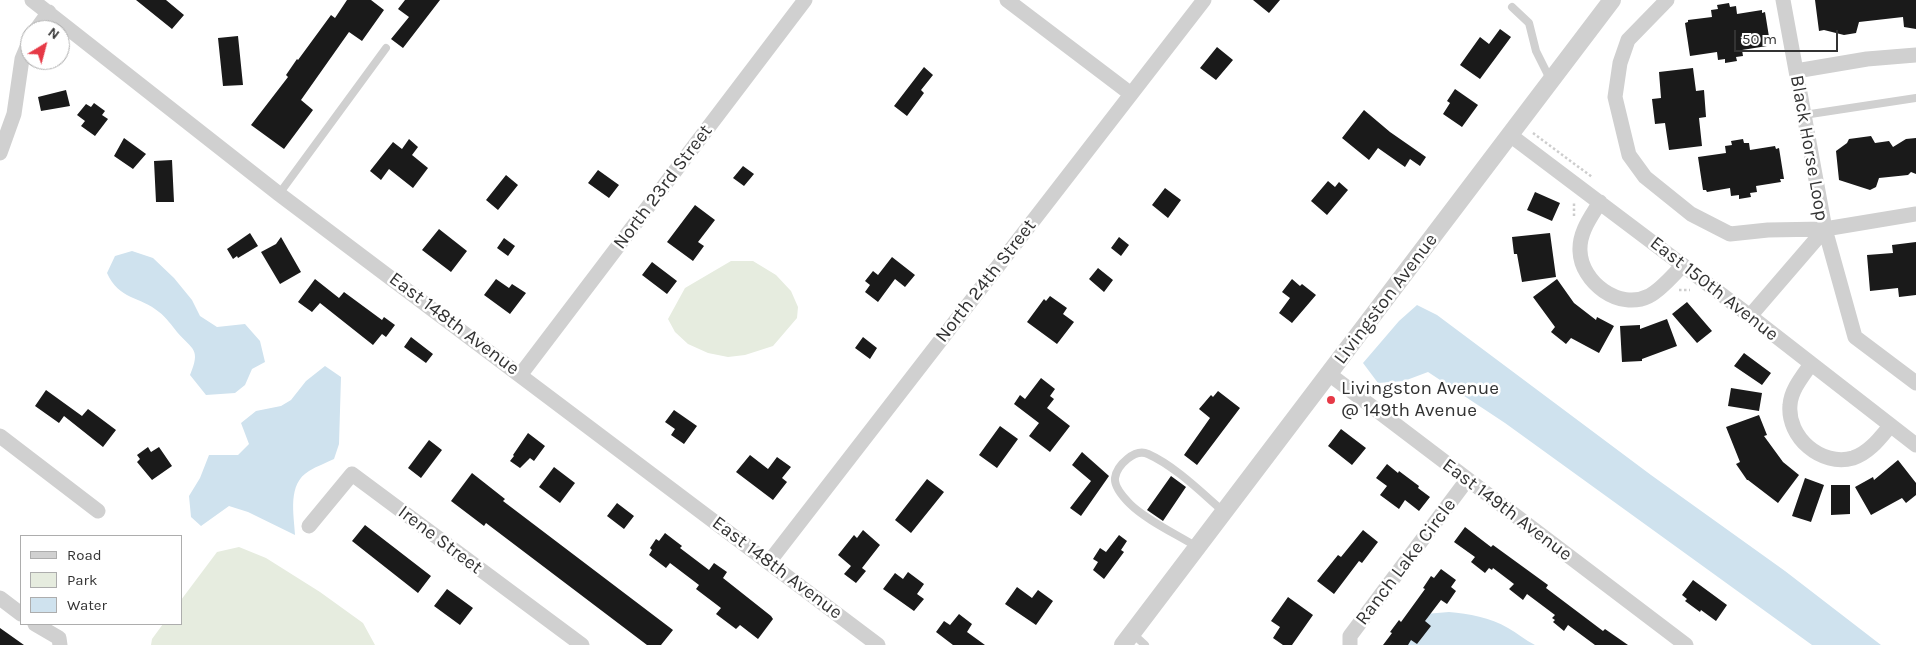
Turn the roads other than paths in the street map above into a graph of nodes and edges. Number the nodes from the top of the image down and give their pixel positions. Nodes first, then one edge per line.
1 (32, 0) edge
2 (805, 0) edge
3 (1007, 0) edge
4 (1204, 0) edge
5 (1612, 0) edge
6 (1667, 0) edge
7 (1783, 0) edge
8 (1512, 7) dead end
9 (49, 12) junction
10 (43, 20) edge
11 (386, 48) dead end
12 (1916, 54) edge
13 (20, 70) edge
14 (1796, 71) junction
15 (1550, 81) junction
16 (1131, 94) junction
17 (1916, 98) edge
18 (1804, 115) junction
19 (1510, 135) junction
20 (0, 153) edge
21 (279, 194) junction
22 (1600, 202) junction
23 (1916, 214) edge
24 (1825, 229) junction
25 (1683, 265) junction
26 (1750, 316) junction
27 (1811, 364) junction
28 (521, 374) junction
29 (1329, 374) junction
30 (1916, 383) edge
31 (1890, 426) junction
32 (0, 436) edge
33 (1916, 445) edge
34 (1467, 480) junction
35 (98, 511) dead end
36 (1224, 512) junction
37 (309, 526) dead end
38 (1197, 547) junction
39 (769, 562) junction
40 (0, 598) edge
41 (20, 613) edge
42 (37, 625) edge
43 (1127, 639) edge
44 (60, 645) edge
45 (582, 645) edge
46 (878, 645) edge
47 (1145, 645) edge
48 (1350, 645) edge
49 (1686, 645) edge

1 - 9 street, East 148th Avenue
2 - 28 street, North 23rd Street
3 - 16 street
4 - 16 street, North 24th Street
5 - 15 street, Livingston Avenue
6 - 24 street, Black Horse Loop
7 - 14 street, Black Horse Loop
8 - 15 lane
9 - 10 street
9 - 21 street, East 148th Avenue
11 - 21 lane
12 - 14 street
13 - 20 street
14 - 18 street, Black Horse Loop
15 - 19 street, Livingston Avenue
16 - 39 street, North 24th Street
17 - 18 lane
18 - 24 street, Black Horse Loop
19 - 22 street, East 150th Avenue
19 - 29 street, Livingston Avenue
21 - 28 street, East 148th Avenue
22 - 25 street, East 150th Avenue
22 - 25 street
23 - 24 street
24 - 26 street
24 - 30 street
25 - 26 street, East 150th Avenue
26 - 27 street, East 150th Avenue
27 - 31 street, East 150th Avenue
27 - 31 street
28 - 39 street, East 148th Avenue
29 - 34 street, East 149th Avenue
29 - 36 street, Livingston Avenue
31 - 33 street, East 150th Avenue
32 - 35 street
34 - 48 street, Ranch Lake Circle
34 - 49 street, East 149th Avenue
36 - 38 street, Livingston Avenue
36 - 38 lane
37 - 45 street, Irene Street
38 - 43 street, Livingston Avenue
39 - 46 street, East 148th Avenue
40 - 41 street
42 - 44 street
43 - 47 lane

